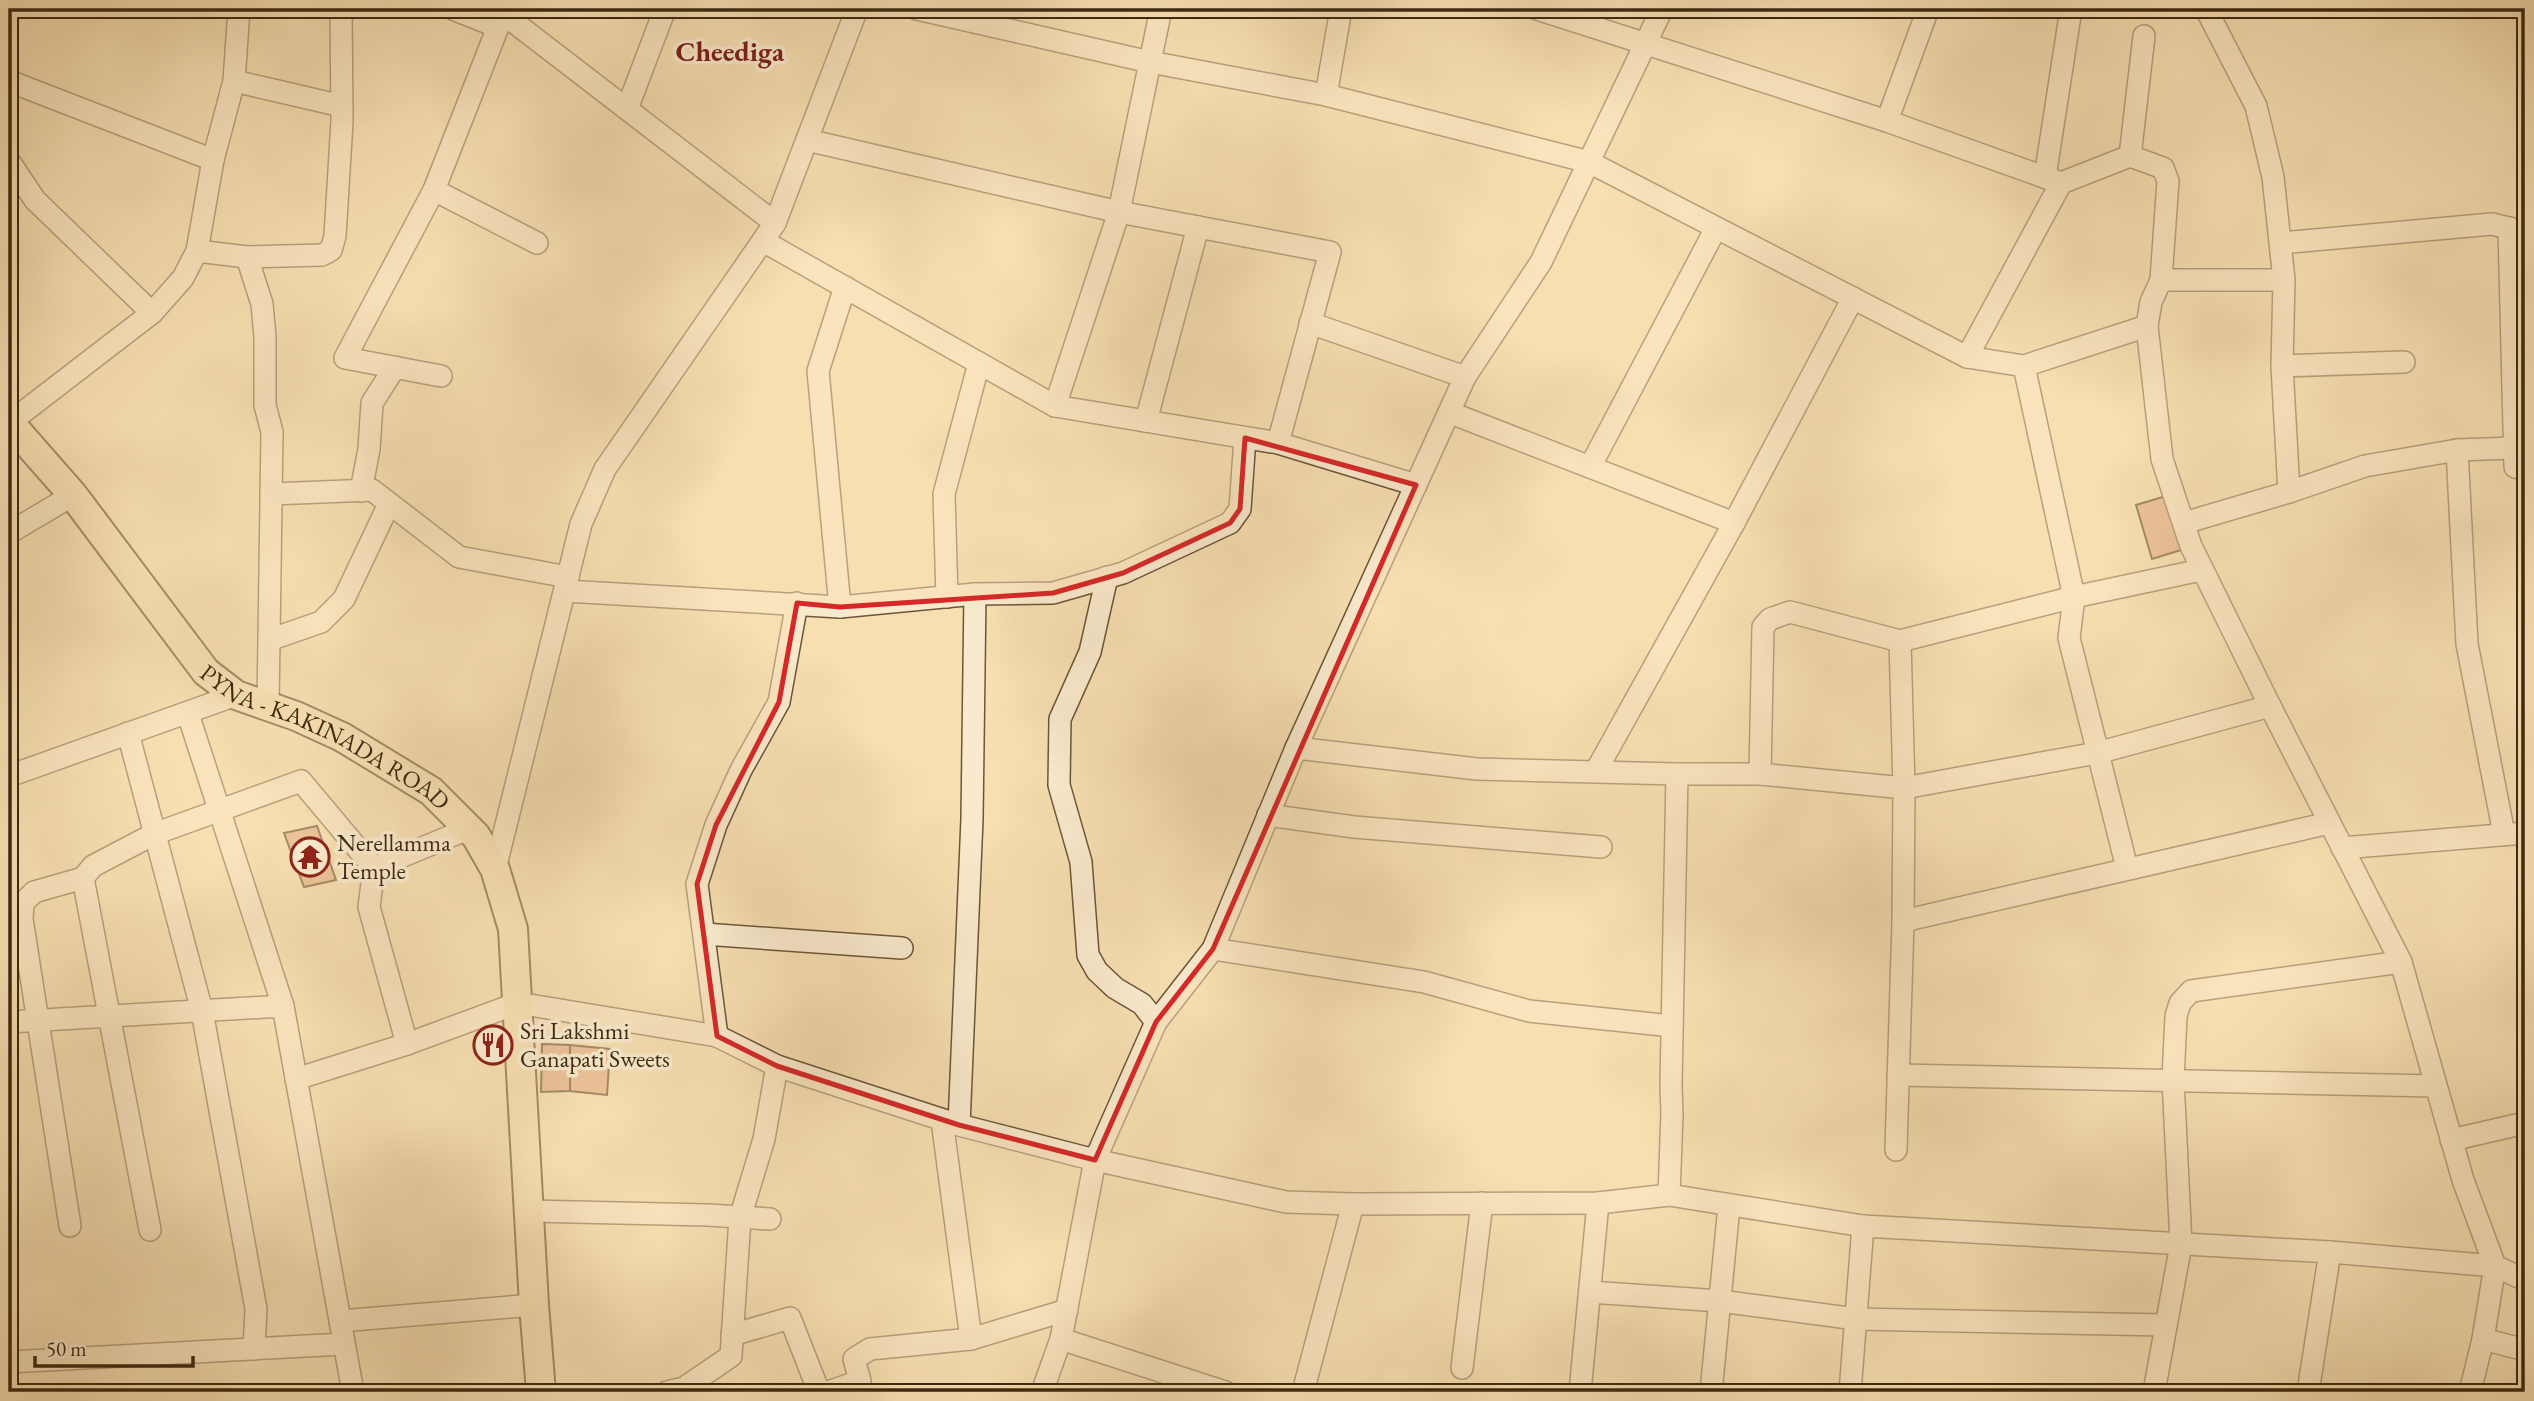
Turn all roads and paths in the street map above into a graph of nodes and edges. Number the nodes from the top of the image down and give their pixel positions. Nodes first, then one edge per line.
1 (239, 9) edge
2 (341, 9) edge
3 (453, 9) edge
4 (665, 9) edge
5 (857, 9) edge
6 (917, 9) edge
7 (1161, 9) edge
8 (1341, 9) edge
9 (1537, 9) edge
10 (1662, 9) edge
11 (1928, 9) edge
12 (2071, 9) edge
13 (2206, 9) edge
14 (501, 16) edge
15 (2144, 36) dead end
16 (1646, 42) junction
17 (1150, 62) junction
18 (9, 81) edge
19 (234, 81) junction
20 (1326, 95) junction
21 (342, 106) junction
22 (627, 109) junction
23 (1887, 121) junction
24 (807, 140) junction
25 (2130, 156) junction
26 (213, 160) junction
27 (9, 162) edge
28 (1589, 162) junction
29 (2053, 180) junction
30 (434, 190) junction
31 (1119, 212) junction
32 (1198, 227) junction
33 (1716, 228) junction
34 (2517, 230) edge
35 (769, 232) junction
36 (537, 243) dead end
37 (2281, 243) junction
38 (197, 251) junction
39 (247, 257) junction
40 (2161, 280) junction
41 (2284, 280) junction
42 (845, 287) junction
43 (1853, 298) junction
44 (152, 313) junction
45 (1311, 323) junction
46 (2147, 326) junction
47 (1967, 357) junction
48 (2404, 362) dead end
49 (979, 363) junction
50 (2024, 366) junction
51 (2282, 366) junction
52 (395, 367) junction
53 (441, 376) dead end
54 (1465, 377) junction
55 (2519, 391) edge
56 (1055, 406) junction
57 (1451, 413) junction
58 (1146, 421) junction
59 (9, 423) edge
60 (1245, 438) junction
61 (1278, 443) junction
62 (2514, 448) junction
63 (2458, 450) junction
64 (1590, 467) junction
65 (2525, 469) edge
66 (1416, 485) junction
67 (361, 491) junction
68 (2289, 492) junction
69 (271, 494) junction
70 (73, 495) junction
71 (389, 503) junction
72 (1734, 523) junction
73 (2184, 523) junction
74 (9, 533) edge
75 (2202, 570) junction
76 (1107, 577) junction
77 (567, 584) junction
78 (975, 594) junction
79 (947, 597) junction
80 (2074, 597) junction
81 (797, 603) junction
82 (840, 607) junction
83 (269, 640) junction
84 (1900, 641) junction
85 (236, 695) junction
86 (268, 706) junction
87 (2270, 706) junction
88 (188, 714) junction
89 (128, 733) junction
90 (1296, 748) junction
91 (2097, 753) junction
92 (1596, 771) junction
93 (1677, 774) junction
94 (1760, 774) junction
95 (9, 776) edge
96 (1904, 788) junction
97 (221, 811) junction
98 (1268, 815) junction
99 (2329, 823) junction
100 (468, 829) junction
101 (2515, 833) edge
102 (154, 834) junction
103 (1601, 847) dead end
104 (2342, 848) junction
105 (374, 868) junction
106 (2127, 868) junction
107 (495, 869) junction
108 (83, 878) junction
109 (1903, 921) junction
110 (704, 934) junction
111 (902, 947) dead end
112 (1213, 949) junction
113 (2401, 962) junction
114 (518, 1003) junction
115 (283, 1006) junction
116 (202, 1011) junction
117 (111, 1016) junction
118 (37, 1021) junction
119 (9, 1022) edge
120 (1156, 1022) junction
121 (1672, 1026) junction
122 (717, 1036) junction
123 (407, 1044) junction
124 (777, 1066) junction
125 (1898, 1074) junction
126 (296, 1079) junction
127 (2173, 1079) junction
128 (2436, 1086) junction
129 (951, 1123) junction
130 (2525, 1123) edge
131 (2451, 1140) junction
132 (1896, 1150) dead end
133 (1095, 1160) junction
134 (1669, 1195) junction
135 (1482, 1203) junction
136 (1598, 1203) junction
137 (1353, 1204) junction
138 (1729, 1206) junction
139 (529, 1211) junction
140 (740, 1217) junction
141 (770, 1219) dead end
142 (70, 1226) dead end
143 (1863, 1226) junction
144 (150, 1230) dead end
145 (2180, 1244) junction
146 (2330, 1252) junction
147 (2495, 1266) junction
148 (2525, 1280) edge
149 (1590, 1292) junction
150 (1720, 1301) junction
151 (534, 1305) junction
152 (1067, 1310) junction
153 (1856, 1319) junction
154 (340, 1321) junction
155 (2166, 1325) junction
156 (732, 1335) junction
157 (971, 1339) junction
158 (1061, 1339) junction
159 (2483, 1339) junction
160 (344, 1344) junction
161 (254, 1349) junction
162 (2525, 1350) edge
163 (9, 1362) edge
164 (1462, 1368) dead end
165 (852, 1388) edge
166 (353, 1392) edge
167 (541, 1392) edge
168 (667, 1392) edge
169 (819, 1392) edge
170 (828, 1392) edge
171 (1042, 1392) edge
172 (1225, 1392) edge
173 (1303, 1392) edge
174 (1580, 1392) edge
175 (1712, 1392) edge
176 (1850, 1392) edge
177 (2154, 1392) edge
178 (2308, 1392) edge
179 (2470, 1392) edge

1 - 19 street
2 - 21 street
3 - 14 street
4 - 22 street
5 - 24 street
6 - 17 street
7 - 17 street
8 - 20 street
9 - 16 street
10 - 16 street
11 - 23 street
12 - 29 street
13 - 37 street
14 - 22 street
14 - 30 street
15 - 25 street
16 - 23 street
16 - 28 street
17 - 20 street
17 - 31 street
18 - 26 street
19 - 21 street
19 - 26 street
20 - 28 street
21 - 39 street
22 - 35 street
23 - 29 street
24 - 31 street
24 - 35 street
25 - 29 street
25 - 40 street
26 - 38 street
27 - 44 street
28 - 33 street
28 - 54 street
29 - 47 street
30 - 36 street
30 - 52 street
31 - 32 street
31 - 56 street
32 - 45 street
32 - 58 street
33 - 43 street
33 - 64 street
34 - 37 street
34 - 55 street
35 - 42 street
35 - 77 street
37 - 41 street
38 - 39 street
38 - 44 street
39 - 69 street
40 - 41 street
40 - 46 street
41 - 51 street
42 - 49 street
42 - 82 street
43 - 47 street
43 - 72 street
44 - 59 street
45 - 54 street
45 - 61 street
46 - 50 street
46 - 73 street
47 - 50 street
48 - 51 street
49 - 56 street
49 - 79 street
50 - 80 street
51 - 68 street
52 - 53 street
52 - 67 street
54 - 57 street
55 - 62 street
56 - 58 street
57 - 64 street
57 - 66 street
58 - 60 street
59 - 70 main road, PYNA - KAKINADA ROAD
60 - 61 street
60 - 76 street
61 - 66 street
62 - 63 street
62 - 65 street
63 - 68 street
63 - 101 street
64 - 72 street
66 - 90 street
67 - 69 street
67 - 71 street
68 - 73 street
69 - 83 street
70 - 74 street
70 - 85 main road, PYNA - KAKINADA ROAD
71 - 77 street
71 - 83 street
72 - 92 street
73 - 75 street
75 - 80 street
75 - 87 street
76 - 78 street
76 - 120 street
77 - 81 street
77 - 107 street
78 - 79 street
78 - 129 street
79 - 82 street
80 - 84 street
80 - 91 street
81 - 82 street
81 - 110 street
83 - 86 street
84 - 94 street
84 - 96 street
85 - 86 main road, PYNA - KAKINADA ROAD
85 - 88 street
86 - 100 main road, PYNA - KAKINADA ROAD
87 - 91 street
87 - 99 street
88 - 89 street
88 - 97 street
89 - 95 street
89 - 102 street
90 - 92 street
90 - 98 street
91 - 96 street
91 - 106 street
92 - 93 street
93 - 94 street
93 - 121 street
94 - 96 street
96 - 109 street
97 - 102 street
97 - 105 street
97 - 115 street
98 - 103 street
98 - 112 street
99 - 104 street
99 - 106 street
100 - 105 street
100 - 107 main road, PYNA - KAKINADA ROAD
101 - 104 street
102 - 108 street
102 - 116 street
104 - 113 street
105 - 123 street
106 - 109 street
107 - 114 main road, PYNA - KAKINADA ROAD
108 - 117 street
108 - 118 street
109 - 125 street
110 - 111 street
110 - 122 street
112 - 120 street
112 - 121 street
113 - 127 street
113 - 128 street
114 - 122 street
114 - 123 street
114 - 139 main road, PYNA - KAKINADA ROAD
115 - 116 street
115 - 126 street
116 - 117 street
116 - 161 street
117 - 118 street
117 - 144 street
118 - 119 street
118 - 142 street
120 - 133 street
121 - 134 street
122 - 124 street
123 - 126 street
124 - 129 street
124 - 140 street
125 - 127 street
125 - 132 street
126 - 154 street
127 - 128 street
127 - 145 street
128 - 131 street
129 - 133 street
129 - 157 street
130 - 131 street
131 - 147 street
133 - 137 street
133 - 152 street
134 - 136 street
134 - 138 street
135 - 136 street
135 - 137 street
135 - 164 street
136 - 149 street
137 - 173 street
138 - 143 street
138 - 150 street
139 - 140 street
139 - 151 main road, PYNA - KAKINADA ROAD
140 - 141 street
140 - 156 street
143 - 145 street
143 - 153 street
145 - 146 street
145 - 155 street
146 - 147 street
146 - 178 street
147 - 148 street
147 - 159 street
149 - 150 street
149 - 174 street
150 - 153 street
150 - 175 street
151 - 154 street
151 - 167 main road, PYNA - KAKINADA ROAD
152 - 157 street
152 - 158 street
153 - 155 street
153 - 176 street
154 - 160 street
155 - 177 street
156 - 168 street
156 - 169 street
157 - 165 street
158 - 171 street
158 - 172 street
159 - 162 street
159 - 179 street
160 - 161 street
160 - 166 street
161 - 163 street
165 - 170 street

